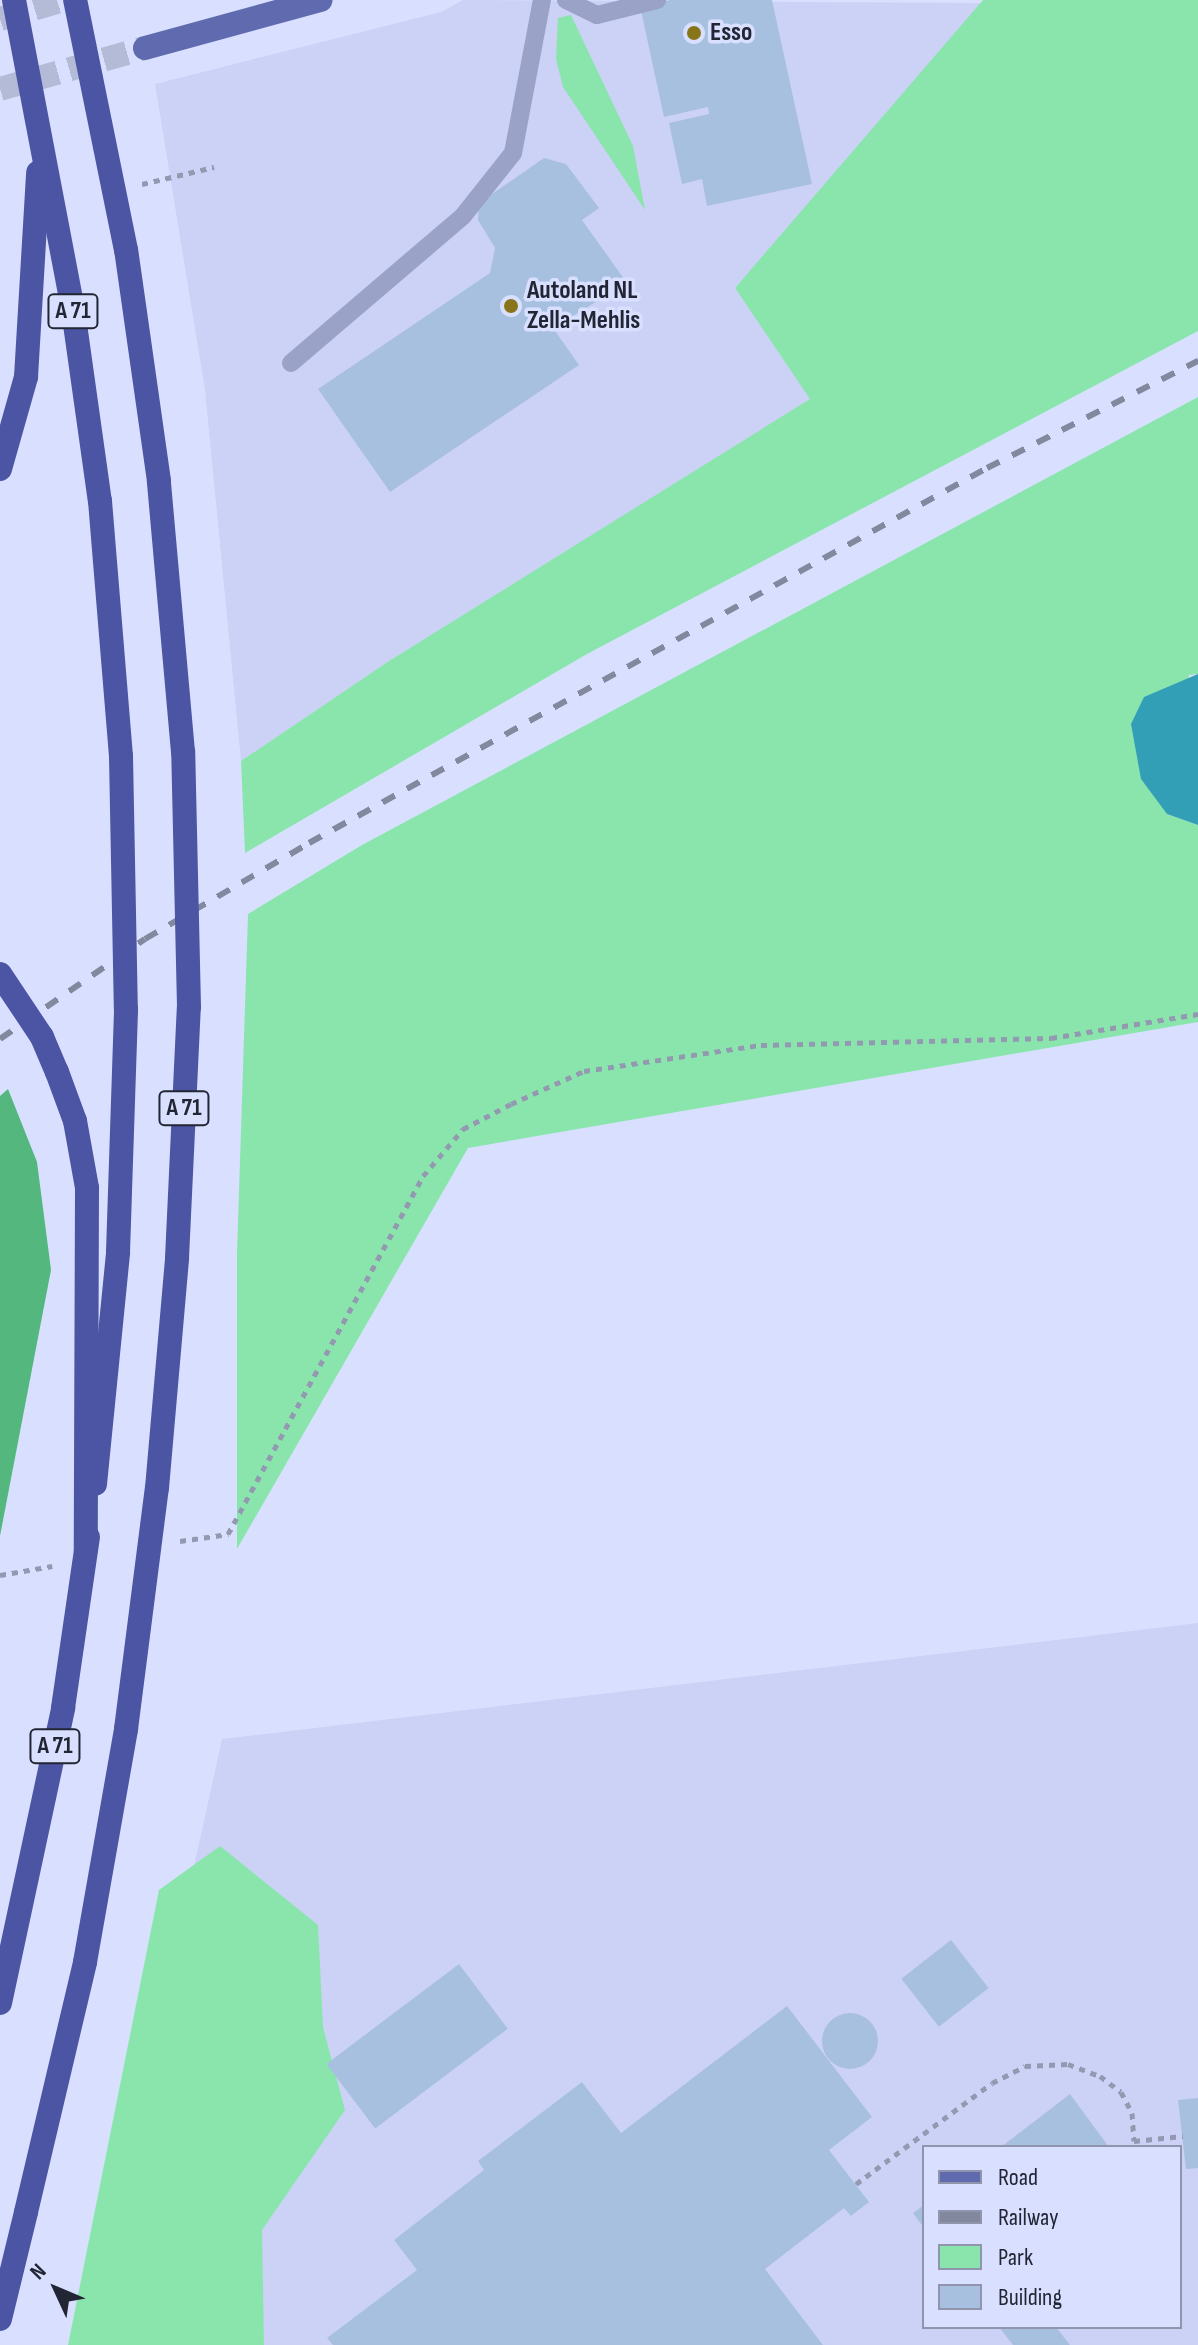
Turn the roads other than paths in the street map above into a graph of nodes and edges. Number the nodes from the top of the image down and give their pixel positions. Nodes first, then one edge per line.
1 (14, 0) edge
2 (75, 0) edge
3 (321, 0) edge
4 (542, 0) edge
5 (566, 0) edge
6 (657, 0) edge
7 (145, 48) tunnel mouth
8 (39, 122) junction
9 (291, 363) dead end
10 (0, 469) edge
11 (0, 974) edge
12 (86, 1550) junction
13 (0, 2003) edge
14 (0, 2319) edge

1 - 8 highway, A 71, bridge
2 - 14 highway, A 71, bridge
3 - 7 main road
4 - 9 lane
5 - 6 lane
8 - 10 highway, bridge
8 - 12 highway, A 71, bridge
11 - 12 highway, bridge
12 - 13 highway, A 71, bridge

